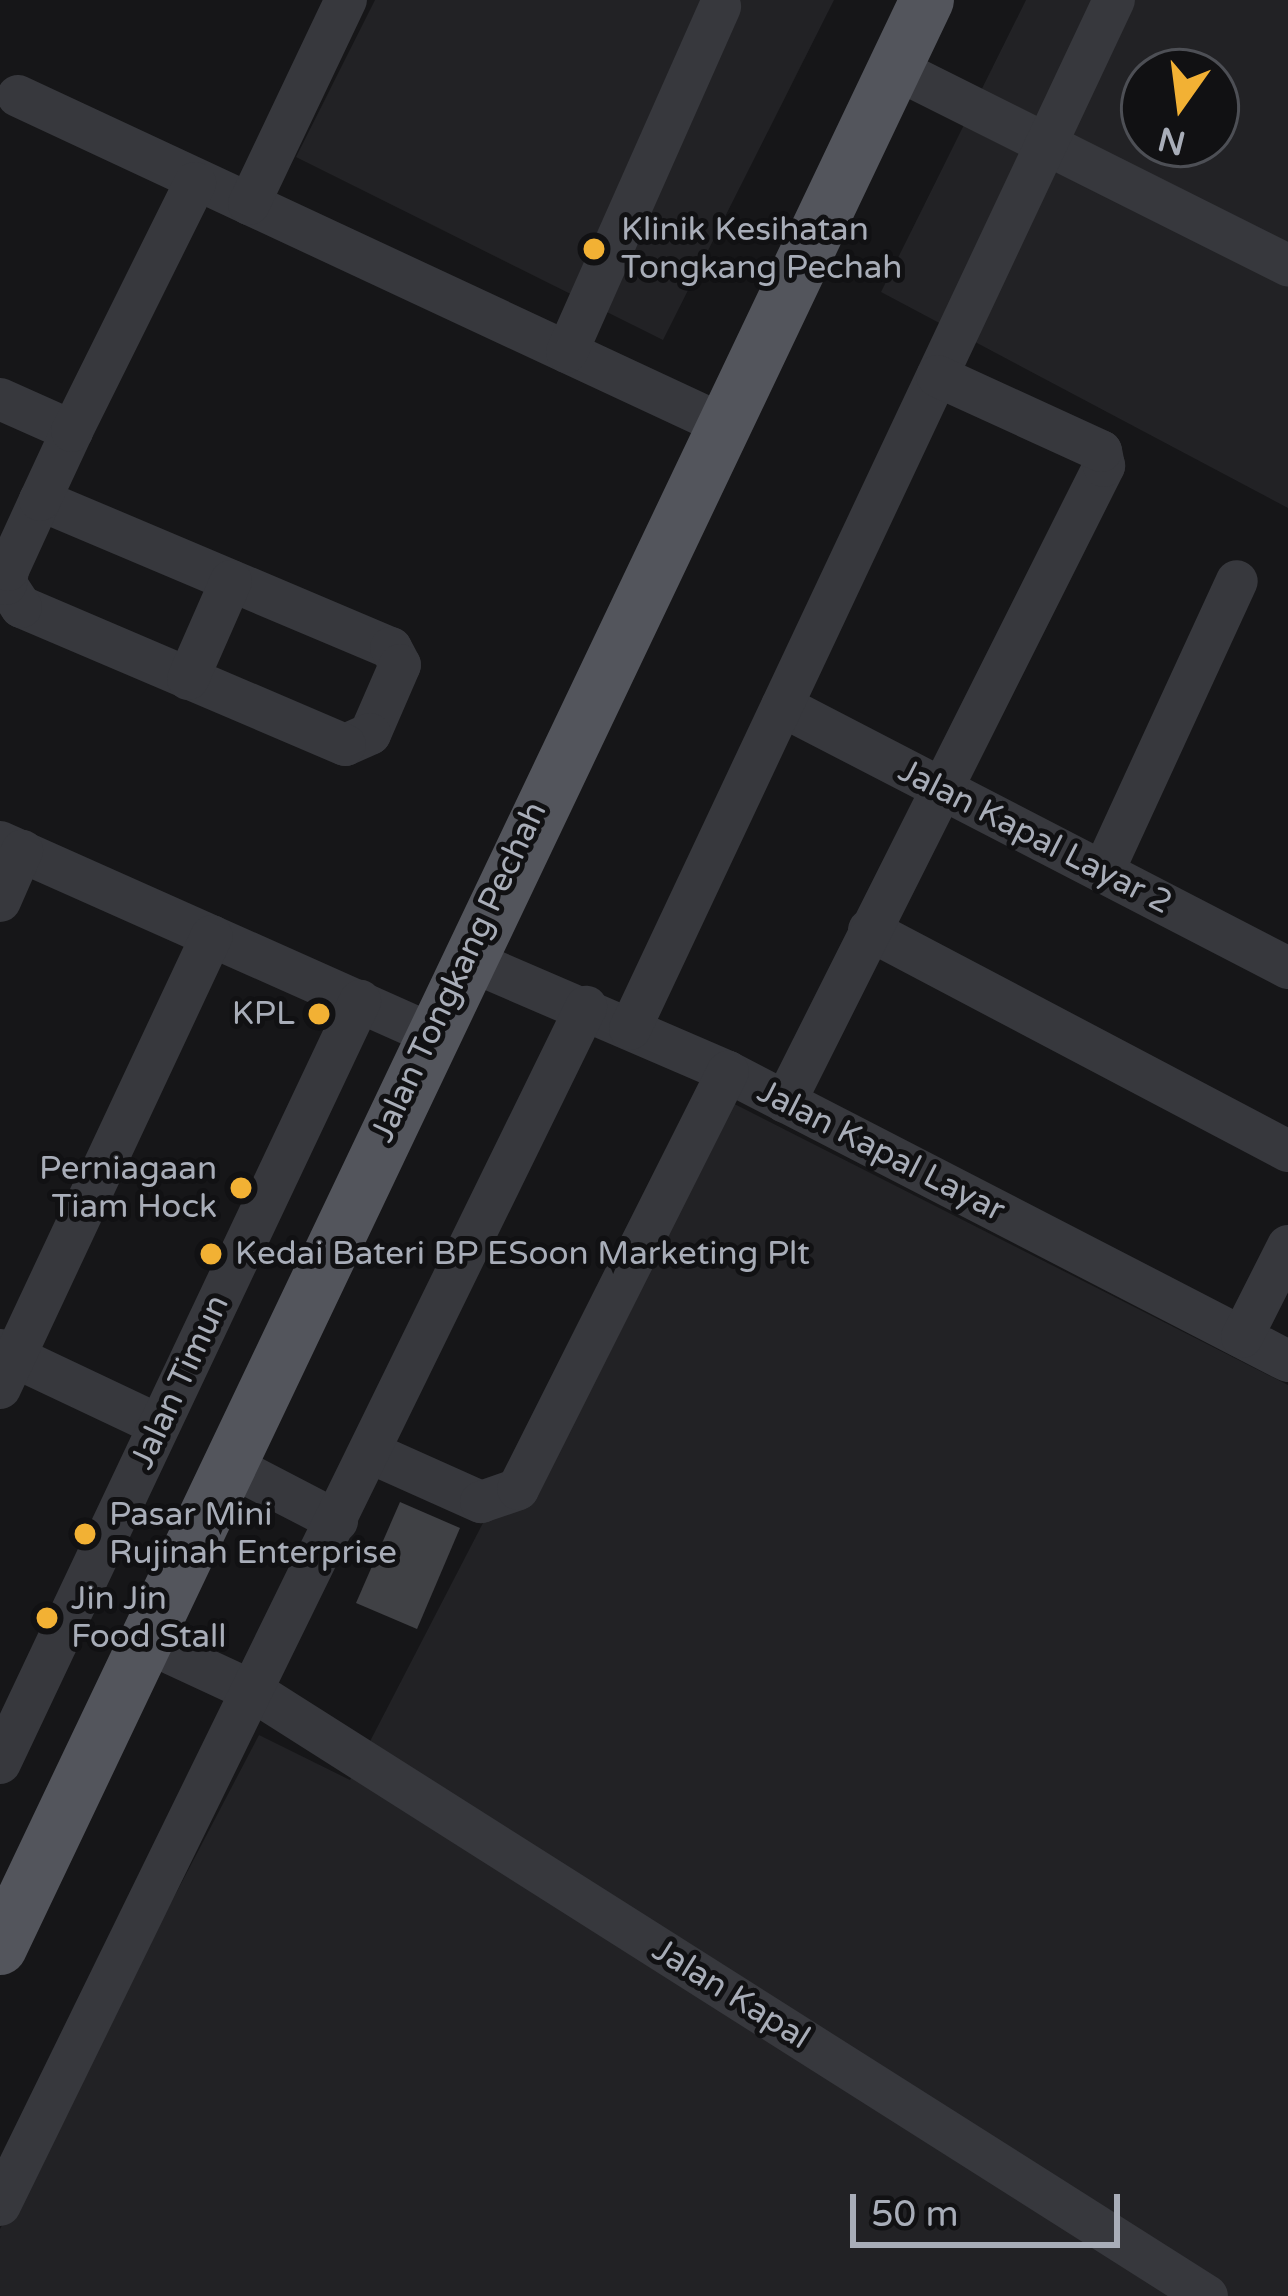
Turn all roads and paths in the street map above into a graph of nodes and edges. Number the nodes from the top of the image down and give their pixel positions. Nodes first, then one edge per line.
1 (346, 0) edge
2 (927, 0) edge
3 (1114, 0) edge
4 (720, 6) dead end
5 (894, 68) junction
6 (18, 96) dead end
7 (1047, 143) junction
8 (195, 183) junction
9 (249, 204) junction
10 (1288, 265) edge
11 (567, 352) junction
12 (937, 376) junction
13 (0, 399) edge
14 (721, 424) junction
15 (72, 430) junction
16 (40, 500) junction
17 (1237, 580) dead end
18 (231, 581) junction
19 (188, 679) junction
20 (782, 706) junction
21 (944, 789) junction
22 (11, 847) edge
23 (1102, 872) junction
24 (0, 901) edge
25 (868, 930) junction
26 (212, 935) junction
27 (466, 958) junction
28 (1288, 968) edge
29 (360, 1001) junction
30 (586, 1007) junction
31 (630, 1029) junction
32 (430, 1033) junction
33 (728, 1072) junction
34 (785, 1102) junction
35 (1288, 1150) edge
36 (1288, 1246) edge
37 (1242, 1337) junction
38 (1288, 1361) edge
39 (5, 1365) edge
40 (159, 1425) junction
41 (369, 1452) junction
42 (227, 1463) junction
43 (337, 1521) junction
44 (145, 1641) junction
45 (256, 1693) junction
46 (0, 1763) edge
47 (16, 1874) edge
48 (0, 1948) edge
49 (0, 2205) edge
50 (1207, 2296) edge

1 - 9 street
2 - 5 main road, Jalan Tongkang Pechah
3 - 7 street
4 - 11 street
5 - 7 street
5 - 14 main road, Jalan Tongkang Pechah
6 - 8 street
7 - 10 street
7 - 12 street
8 - 9 street
8 - 15 street
9 - 11 street
11 - 14 street
12 - 20 street
12 - 21 street
13 - 15 street
14 - 27 main road, Jalan Tongkang Pechah
15 - 16 street
16 - 18 street
16 - 19 street
17 - 23 street
18 - 19 street
18 - 19 street
20 - 21 street, Jalan Kapal Layar 2
20 - 31 street
21 - 23 street, Jalan Kapal Layar 2
21 - 25 street
22 - 24 street
22 - 26 street
23 - 28 street, Jalan Kapal Layar 2
25 - 34 street
25 - 35 street
26 - 29 street
26 - 39 street
27 - 30 street, Jalan Kapal Layar
27 - 32 main road, Jalan Tongkang Pechah
29 - 32 street
29 - 40 street, Jalan Timun
30 - 31 street, Jalan Kapal Layar
30 - 41 street
31 - 33 street, Jalan Kapal Layar
32 - 42 main road, Jalan Tongkang Pechah
33 - 34 street, Jalan Kapal Layar
33 - 41 street
34 - 37 street, Jalan Kapal Layar
36 - 37 street
37 - 38 street, Jalan Kapal Layar
39 - 40 street
40 - 46 street, Jalan Timun
41 - 43 street
42 - 43 street
42 - 44 main road, Jalan Tongkang Pechah
43 - 45 street
44 - 45 street, Jalan Kapal
44 - 47 main road, Jalan Tongkang Pechah
45 - 49 street
45 - 50 street, Jalan Kapal
47 - 48 main road, Jalan Tongkang Pechah

